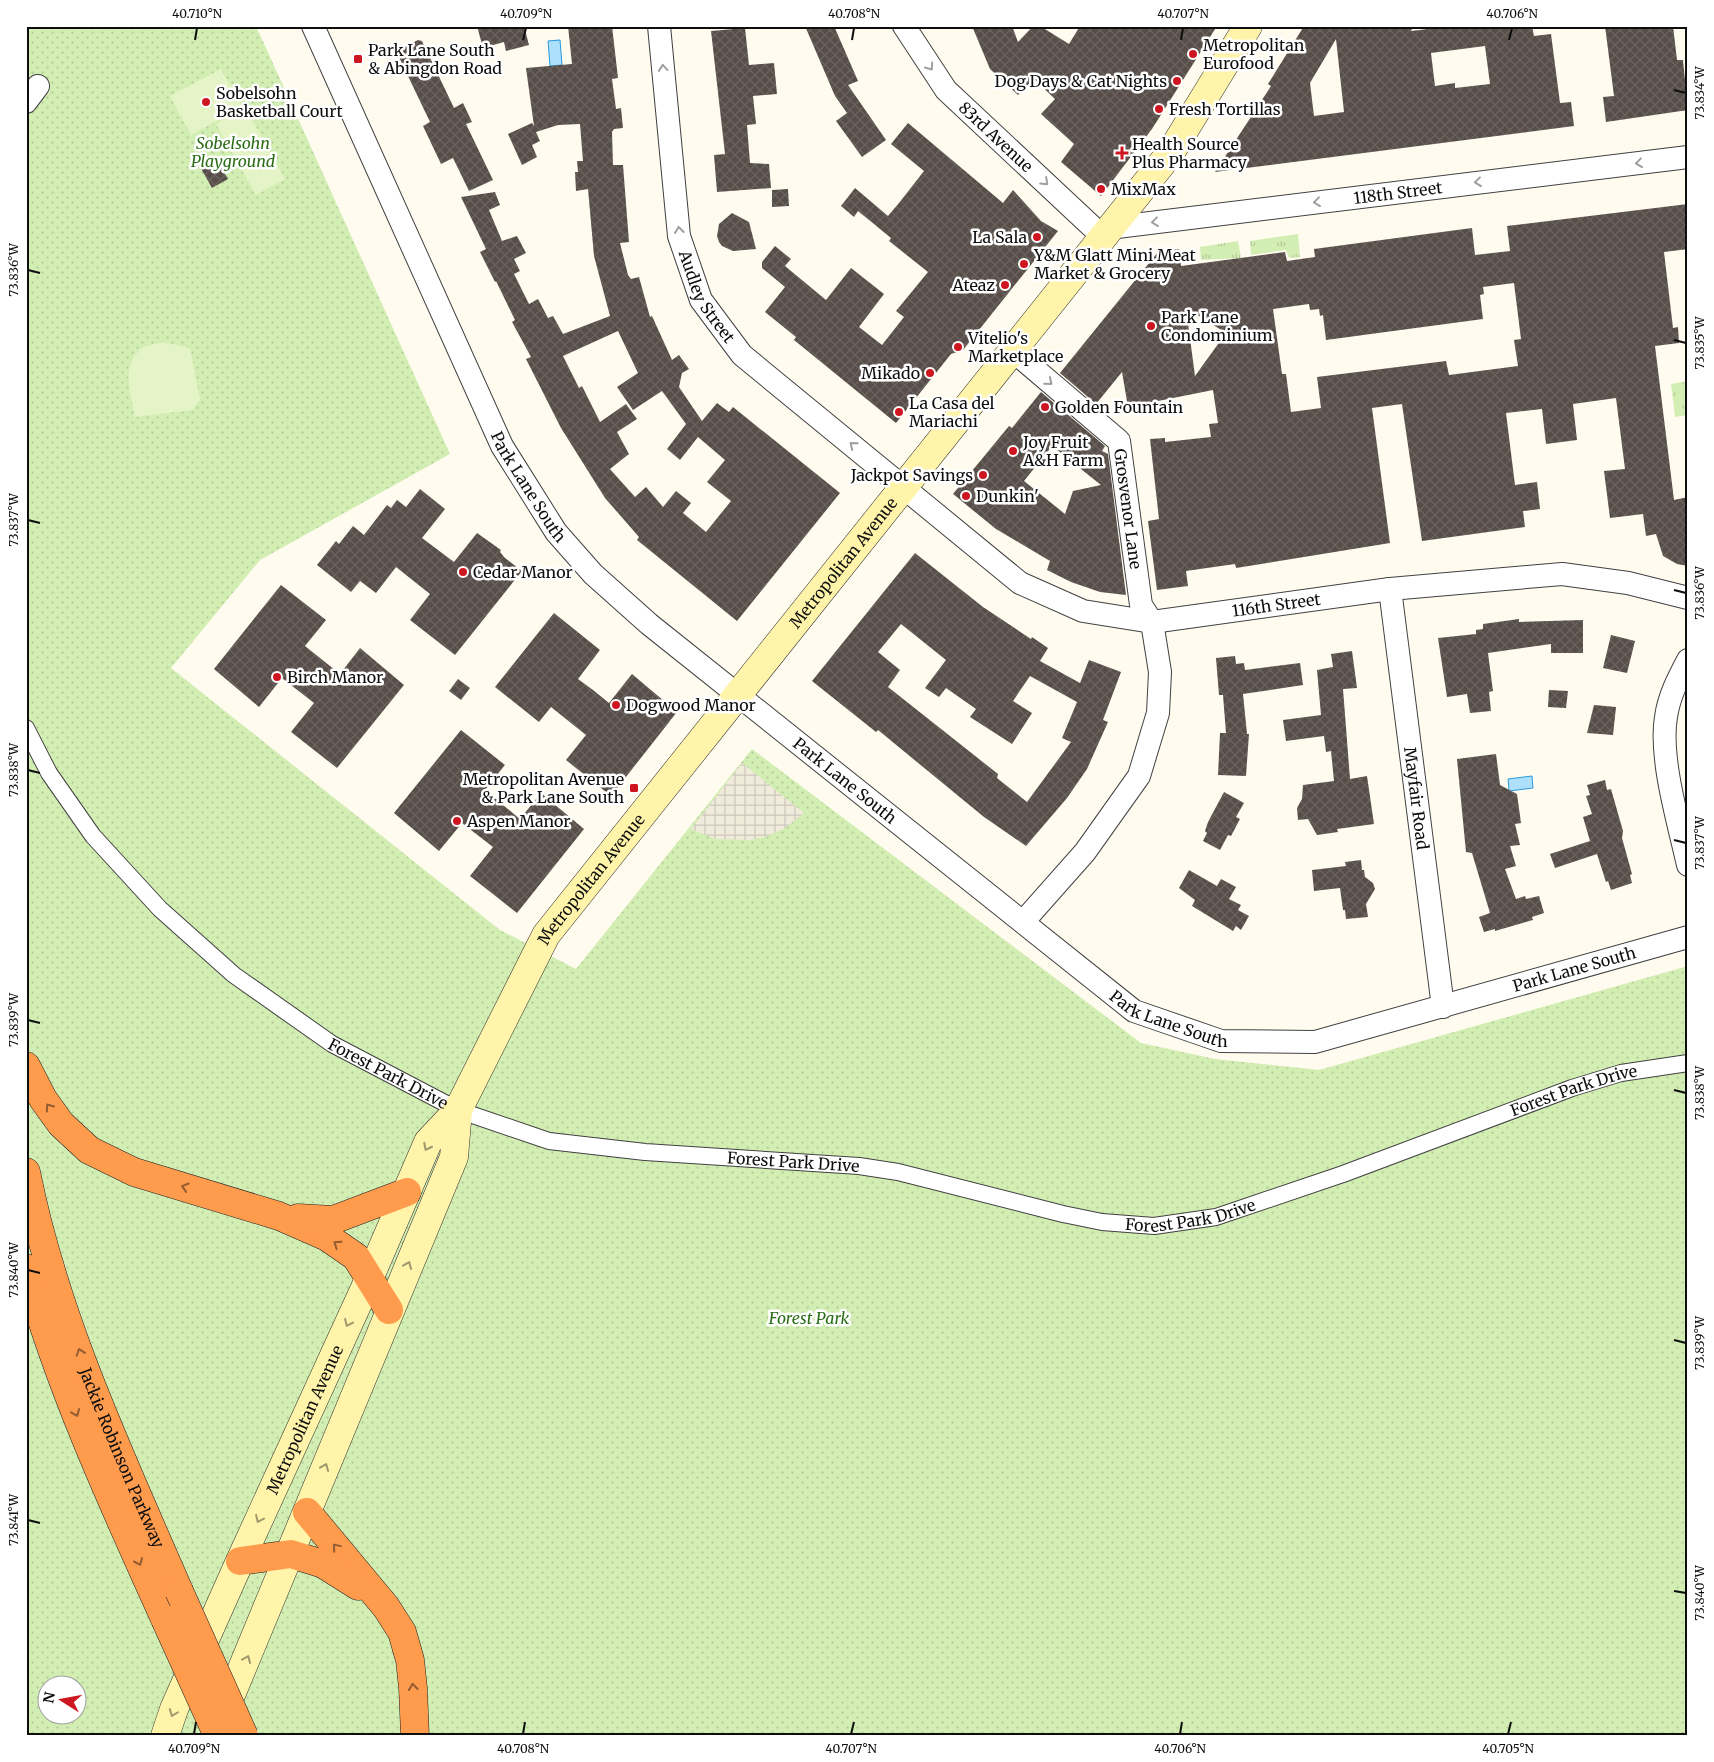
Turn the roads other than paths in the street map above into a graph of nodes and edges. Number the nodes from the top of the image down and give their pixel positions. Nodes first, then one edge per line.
1 (659, 26) edge
2 (904, 26) edge
3 (1248, 26) edge
4 (316, 27) edge
5 (1688, 157) edge
6 (1105, 232) junction
7 (1012, 350) junction
8 (904, 486) junction
9 (1390, 589) junction
10 (1688, 598) edge
11 (1152, 622) junction
12 (1688, 660) edge
13 (738, 694) junction
14 (26, 728) edge
15 (1688, 865) edge
16 (1023, 922) junction
17 (1688, 937) edge
18 (1443, 1007) junction
19 (1688, 1063) edge
20 (26, 1066) edge
21 (458, 1110) junction
22 (26, 1172) edge
23 (406, 1192) junction
24 (279, 1216) junction
25 (26, 1268) edge
26 (369, 1279) junction
27 (389, 1310) junction
28 (307, 1512) junction
29 (291, 1554) junction
30 (240, 1561) junction
31 (378, 1598) junction
32 (165, 1736) edge
33 (216, 1736) edge
34 (244, 1736) edge
35 (415, 1736) edge

8 -> 1 street, Audley Street
2 -> 6 street, 83rd Avenue
3 - 6 main road, Metropolitan Avenue
4 - 13 street, Park Lane South
5 -> 6 street, 118th Street
6 - 7 main road, Metropolitan Avenue
7 - 8 main road, Metropolitan Avenue
7 -> 11 street, Grosvenor Lane
8 - 11 street, 116th Street
8 - 13 main road, Metropolitan Avenue
9 - 10 street, 116th Street
9 - 11 street, 116th Street
9 - 18 street, Mayfair Road
11 - 16 street, Grosvenor Lane
12 - 15 street
13 - 16 street, Park Lane South
13 - 21 main road, Metropolitan Avenue
14 - 21 street, Forest Park Drive
16 - 18 street, Park Lane South
17 - 18 street, Park Lane South
19 - 21 street, Forest Park Drive
24 -> 20 highway
21 -> 23 main road, Metropolitan Avenue
27 -> 21 main road, Metropolitan Avenue
34 -> 22 highway, Jackie Robinson Parkway, bridge
23 - 24 highway
23 - 26 main road, Metropolitan Avenue
26 -> 24 highway
25 -> 33 highway, Jackie Robinson Parkway, bridge
26 - 27 highway
26 -> 30 main road, Metropolitan Avenue
28 -> 27 main road, Metropolitan Avenue
28 - 29 main road, Metropolitan Avenue
31 -> 28 highway
29 - 30 highway
29 - 31 highway
33 -> 29 main road, Metropolitan Avenue
30 -> 32 main road, Metropolitan Avenue
35 -> 31 highway

